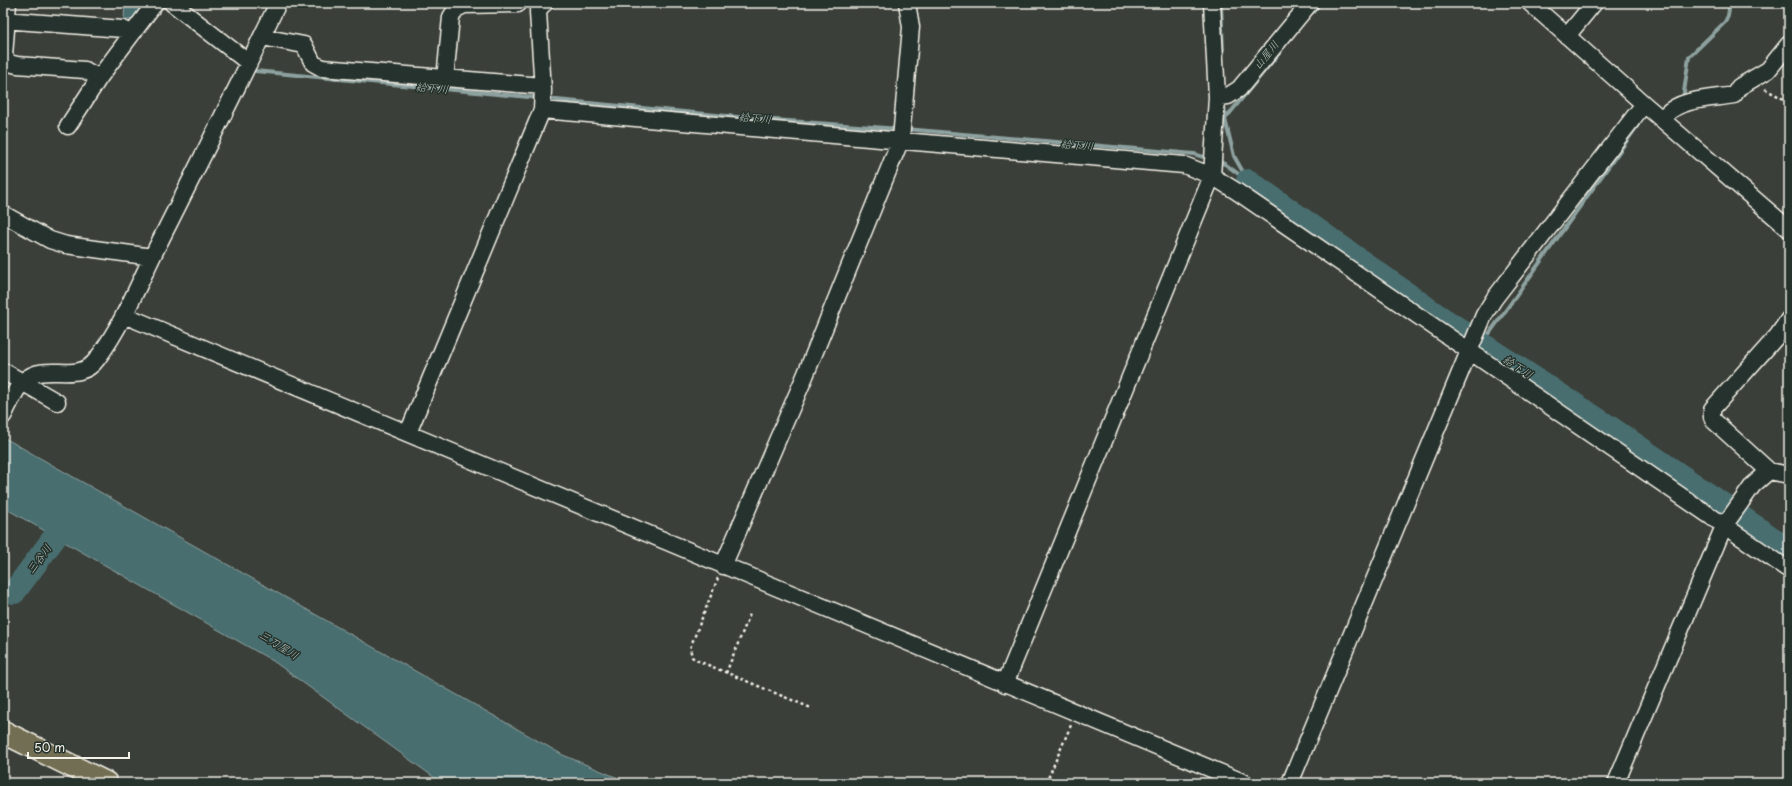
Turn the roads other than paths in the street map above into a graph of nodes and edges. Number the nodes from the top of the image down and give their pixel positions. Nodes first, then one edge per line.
1 (8, 3) edge
2 (155, 3) edge
3 (172, 3) edge
4 (278, 3) edge
5 (517, 3) edge
6 (907, 3) edge
7 (1212, 3) edge
8 (1310, 3) edge
9 (1530, 3) edge
10 (1594, 3) edge
11 (542, 6) edge
12 (5, 20) edge
13 (132, 34) junction
14 (1567, 36) junction
15 (262, 37) junction
16 (1789, 44) edge
17 (249, 63) junction
18 (99, 78) junction
19 (445, 79) junction
20 (542, 97) junction
21 (1222, 97) junction
22 (1644, 104) junction
23 (1665, 115) dead end
24 (68, 126) dead end
25 (902, 132) junction
26 (1212, 173) junction
27 (3, 214) edge
28 (1789, 229) edge
29 (152, 257) junction
30 (124, 315) junction
31 (1789, 320) edge
32 (1470, 349) junction
33 (3, 371) edge
34 (22, 384) junction
35 (57, 402) dead end
36 (3, 416) edge
37 (408, 434) junction
38 (1770, 471) junction
39 (1789, 475) edge
40 (1724, 526) junction
41 (723, 566) junction
42 (1789, 570) edge
43 (1005, 684) junction
44 (3, 732) edge
45 (106, 783) edge
46 (1245, 783) edge
47 (1290, 783) edge
48 (1616, 783) edge

1 - 12 street
2 - 13 street
3 - 17 street
4 - 15 street
5 - 11 street
5 - 19 street
6 - 25 street
7 - 21 street
8 - 21 street
9 - 14 street
10 - 14 street
11 - 20 street
12 - 13 street
12 - 18 street
13 - 18 street
14 - 22 street
15 - 17 street
15 - 19 street
16 - 23 street
17 - 29 street
18 - 24 street
19 - 20 street
20 - 25 street
20 - 37 street
21 - 26 street
22 - 28 street
22 - 32 street
25 - 26 street
25 - 41 street
26 - 32 street
26 - 43 street
27 - 29 street
29 - 30 street
30 - 34 street
30 - 37 street
31 - 38 street
32 - 40 street
32 - 47 street
33 - 34 street
34 - 35 street
34 - 36 street
37 - 41 street
38 - 39 street
38 - 40 street
40 - 42 street
40 - 48 street
41 - 43 street
43 - 46 street
44 - 45 highway

